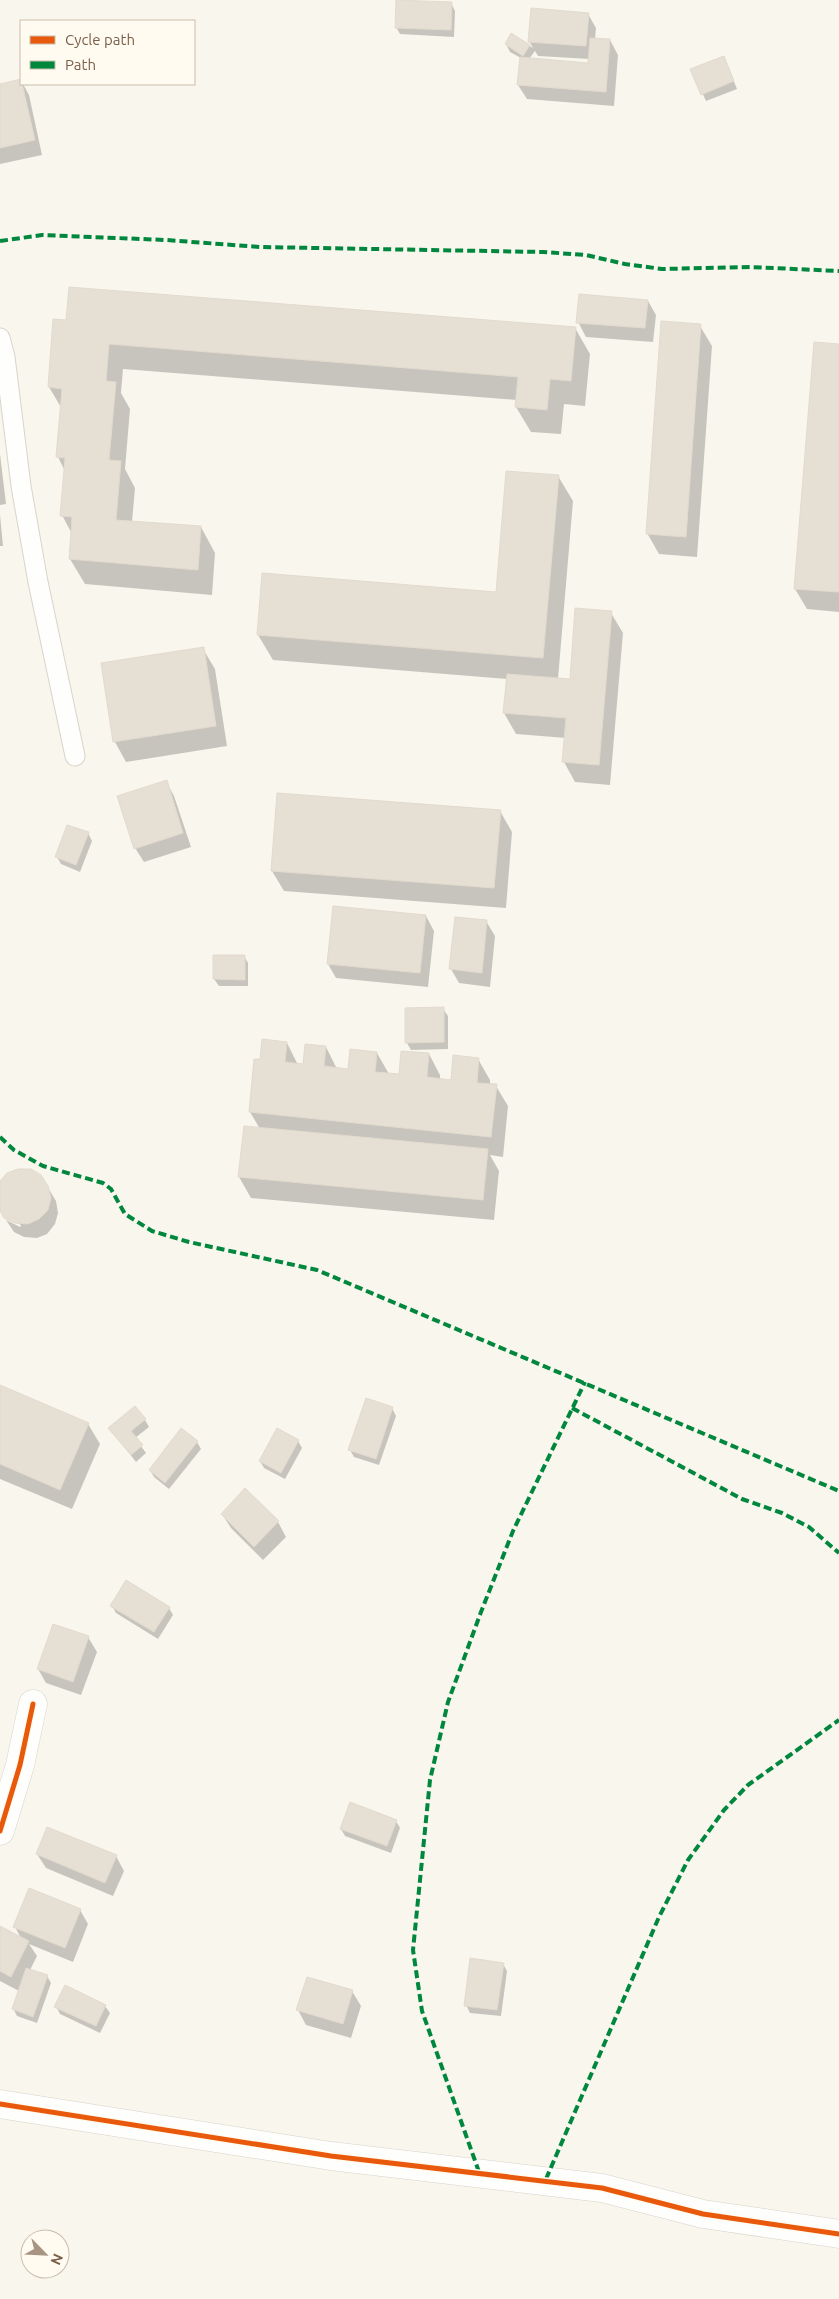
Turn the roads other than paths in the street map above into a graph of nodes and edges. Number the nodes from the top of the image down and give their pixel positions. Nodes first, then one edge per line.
1 (0, 338) edge
2 (75, 756) dead end
3 (33, 1704) dead end
4 (0, 1831) edge
5 (0, 2104) edge
6 (839, 2234) edge

1 - 2 lane
3 - 4 street
5 - 6 street

